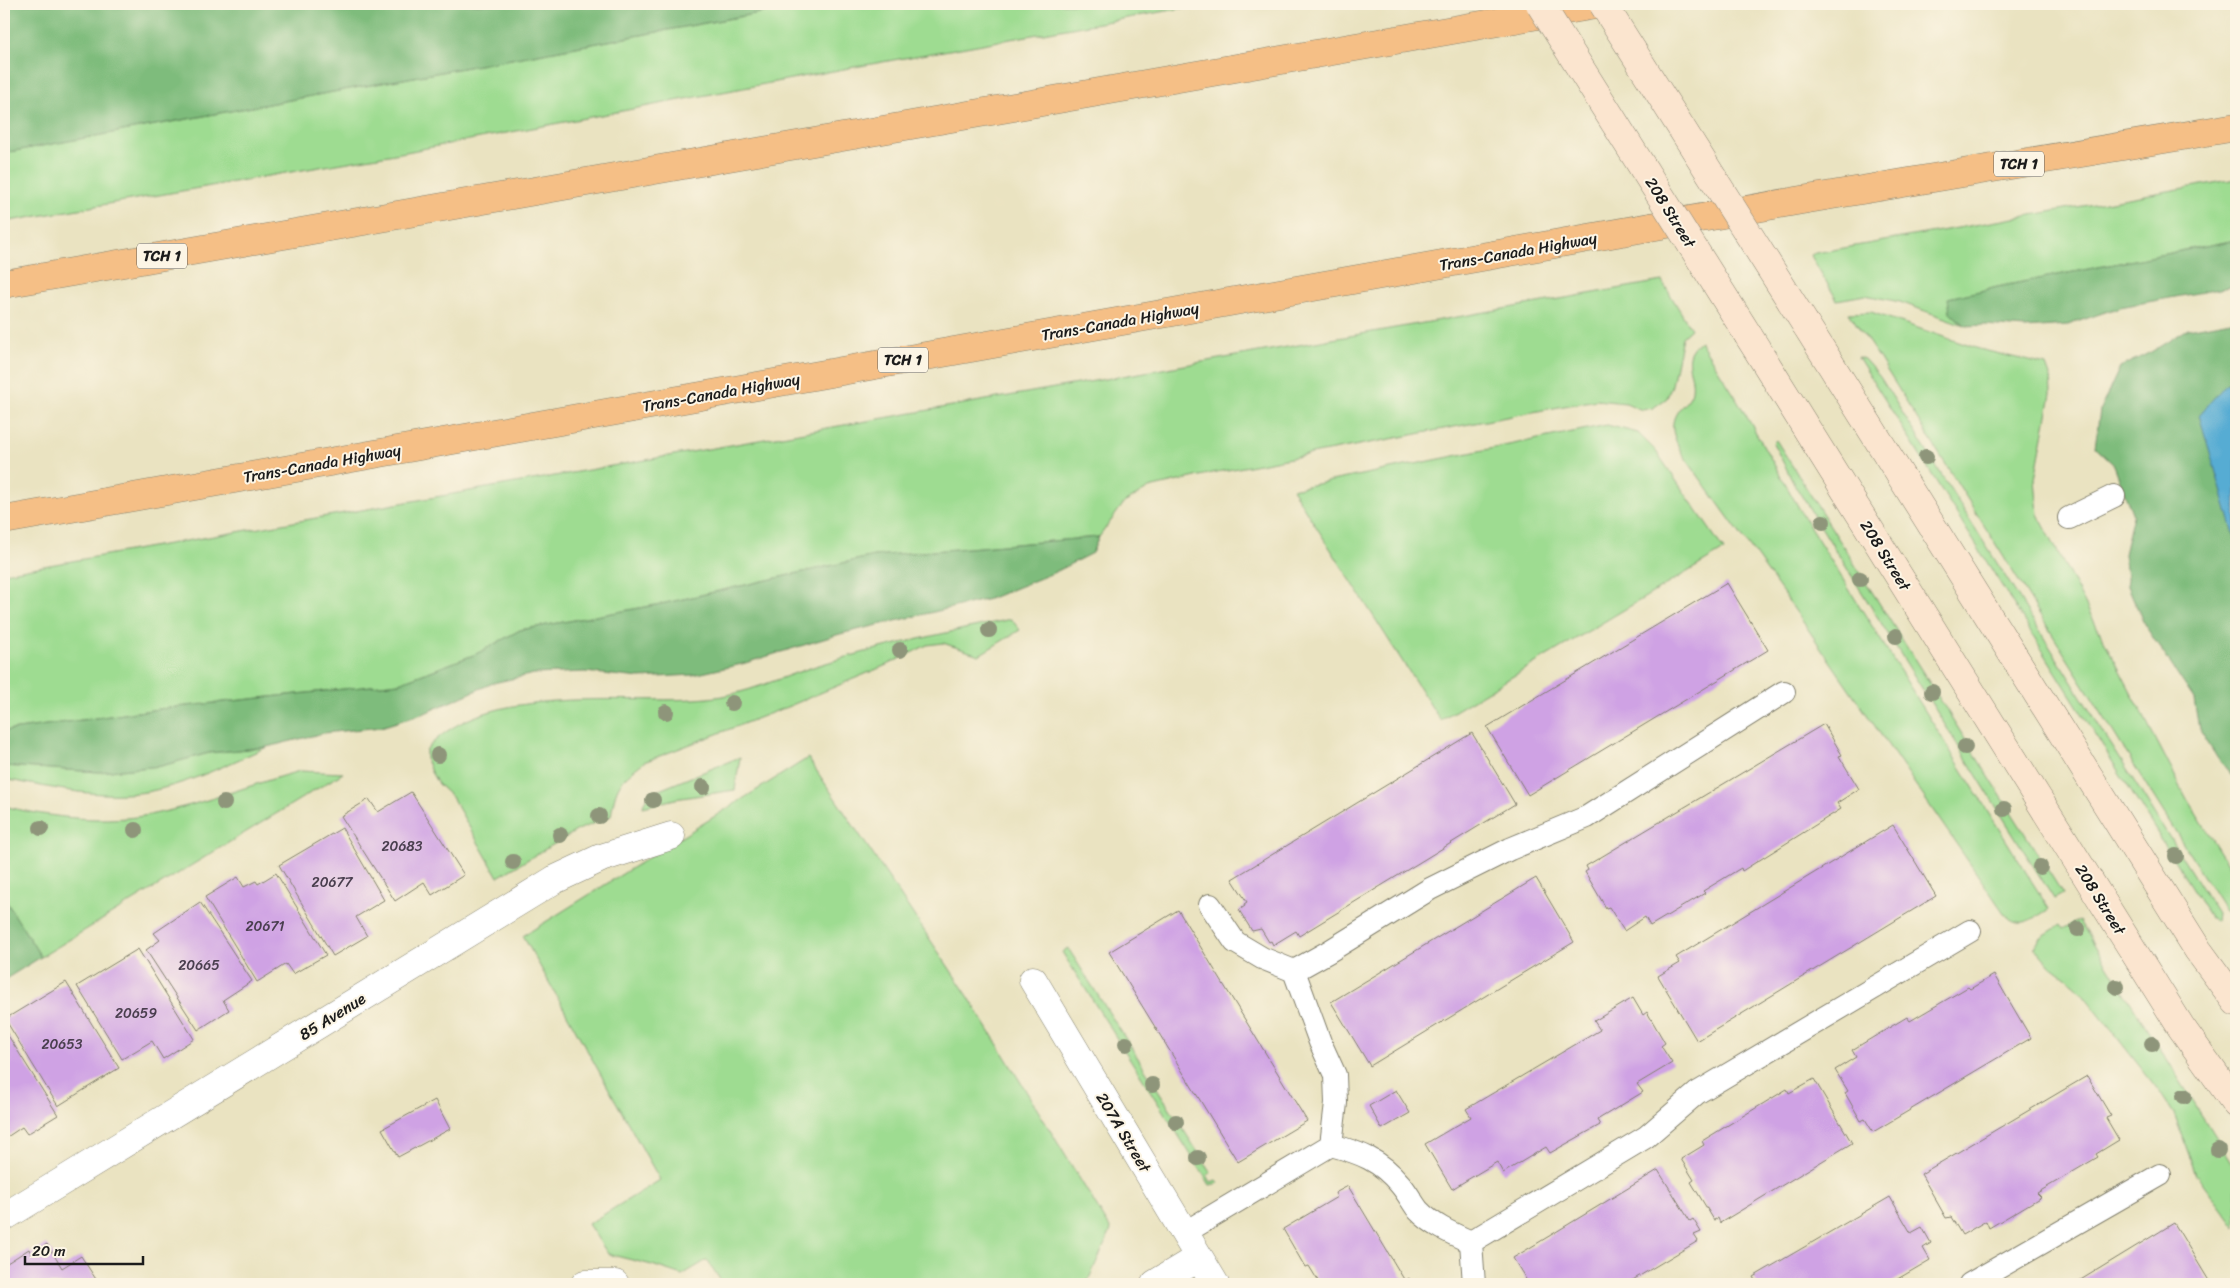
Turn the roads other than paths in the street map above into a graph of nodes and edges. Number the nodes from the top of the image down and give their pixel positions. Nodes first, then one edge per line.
1 (1540, 4) edge
2 (1602, 4) edge
3 (2236, 127) edge
4 (4, 284) edge
5 (2114, 496) dead end
6 (2069, 518) dead end
7 (4, 520) edge
8 (1784, 692) dead end
9 (671, 836) dead end
10 (1210, 905) dead end
11 (1970, 931) dead end
12 (1294, 971) junction
13 (1033, 980) dead end
14 (2236, 1002) edge
15 (2236, 1104) edge
16 (1332, 1145) junction
17 (2160, 1175) dead end
18 (4, 1218) edge
19 (1184, 1233) junction
20 (1471, 1242) junction
21 (1198, 1258) junction
22 (585, 1284) edge
23 (615, 1284) edge
24 (1155, 1284) edge
25 (1215, 1284) edge
26 (1474, 1284) edge
27 (1970, 1284) edge

1 - 15 main road, 208 Street, bridge
2 - 4 highway, TCH 1
2 - 14 main road, bridge
3 - 7 highway, Trans-Canada Highway / TCH 1
5 - 6 lane
8 - 12 lane
9 - 18 street, 85 Avenue
10 - 12 lane
11 - 20 lane
12 - 16 lane
13 - 19 street, 207A Street
16 - 19 lane
16 - 20 lane
17 - 27 lane
19 - 21 street, 207A Street
20 - 26 lane
21 - 24 street
21 - 25 street, 207A Street
22 - 23 street

